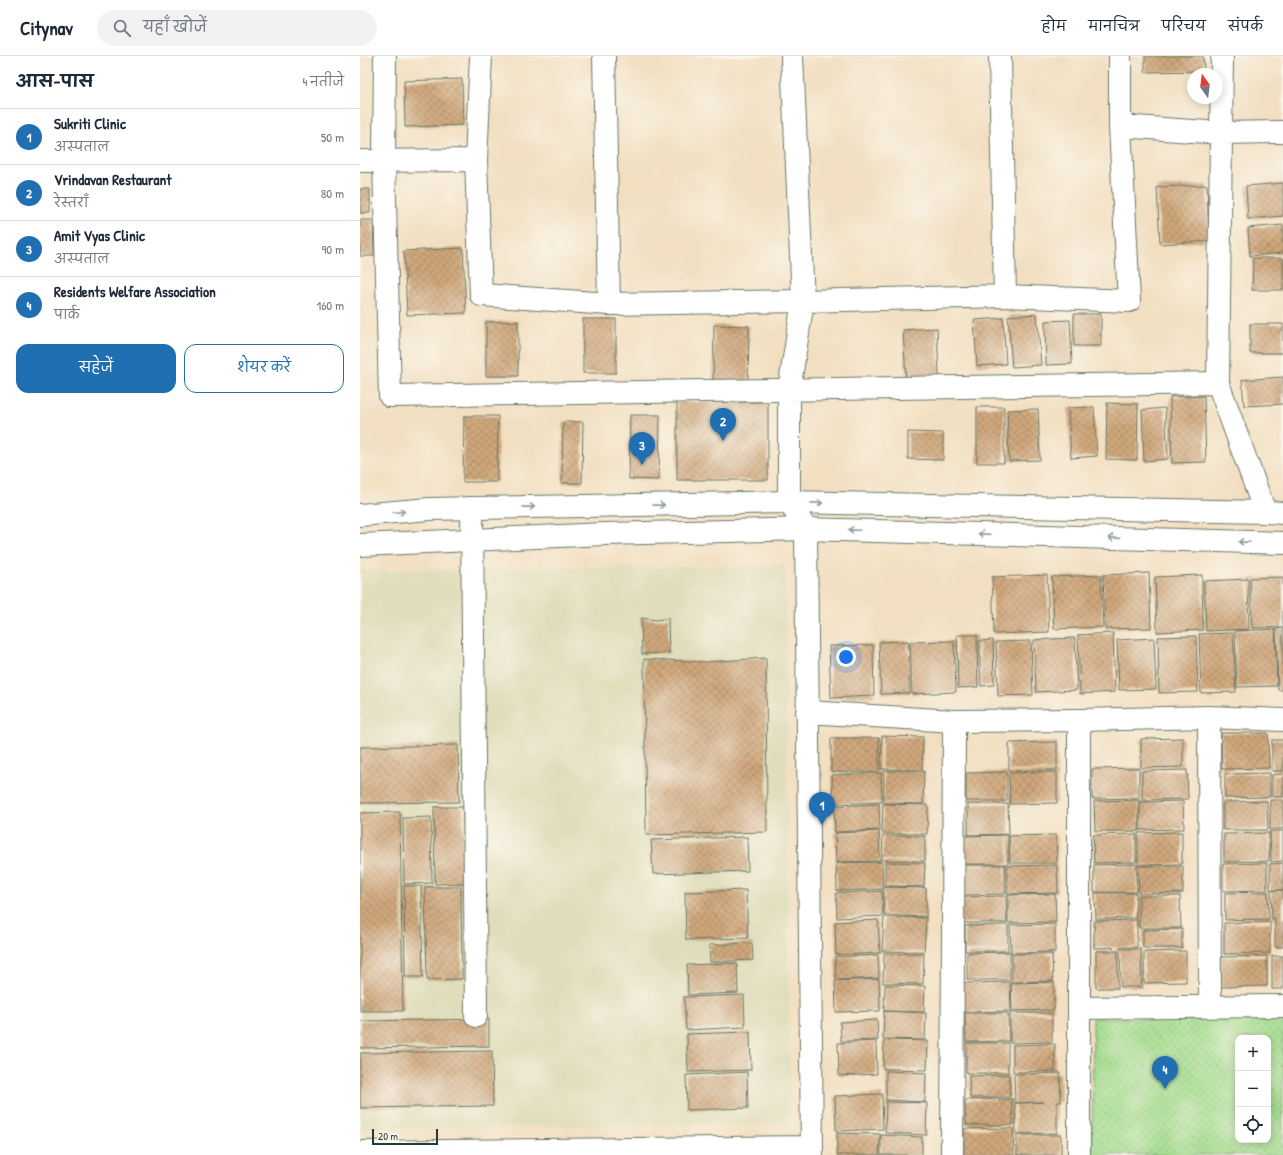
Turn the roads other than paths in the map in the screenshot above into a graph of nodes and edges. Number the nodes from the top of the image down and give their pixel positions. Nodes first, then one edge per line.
1 (386, 56) edge
2 (481, 56) edge
3 (604, 56) edge
4 (792, 56) edge
5 (1000, 56) edge
6 (1120, 56) edge
7 (1222, 56) edge
8 (1120, 126) junction
9 (1283, 132) edge
10 (1221, 133) junction
11 (360, 160) edge
12 (476, 160) junction
13 (384, 161) junction
14 (1006, 296) junction
15 (803, 301) junction
16 (609, 304) junction
17 (1218, 382) junction
18 (789, 390) junction
19 (789, 502) junction
20 (472, 508) junction
21 (1274, 513) edge
22 (360, 515) edge
23 (806, 529) junction
24 (473, 540) junction
25 (1283, 543) edge
26 (360, 545) edge
27 (807, 712) junction
28 (1209, 717) junction
29 (1079, 720) junction
30 (1283, 720) edge
31 (954, 721) junction
32 (1210, 1006) junction
33 (1283, 1006) edge
34 (1079, 1008) junction
35 (476, 1016) dead end
36 (812, 1151) edge
37 (360, 1152) edge
38 (556, 1152) edge
39 (445, 1153) edge
40 (952, 1155) edge
41 (1079, 1155) edge

1 - 13 street
2 - 12 street
3 - 16 street
4 - 15 street
5 - 14 street
6 - 8 street
7 - 10 street
8 - 10 street
8 - 14 street
9 - 10 street
10 - 17 street
11 - 13 street
12 - 13 street
12 - 16 street
13 - 18 street
14 - 15 street
15 - 16 street
15 - 18 street
17 - 18 street
17 - 21 street
18 - 19 street
20 -> 19 street
19 -> 21 street
19 - 23 street
22 -> 20 street
20 - 24 street
23 - 24 street
25 -> 23 street
23 - 27 street
24 - 26 street
24 - 35 street
27 - 31 street
27 - 36 street
28 - 29 street
28 - 30 street
28 - 32 street
29 - 31 street
29 - 34 street
31 - 40 street
32 - 33 street
32 - 34 street
34 - 41 street
36 - 38 street
37 - 39 street
38 - 39 street

